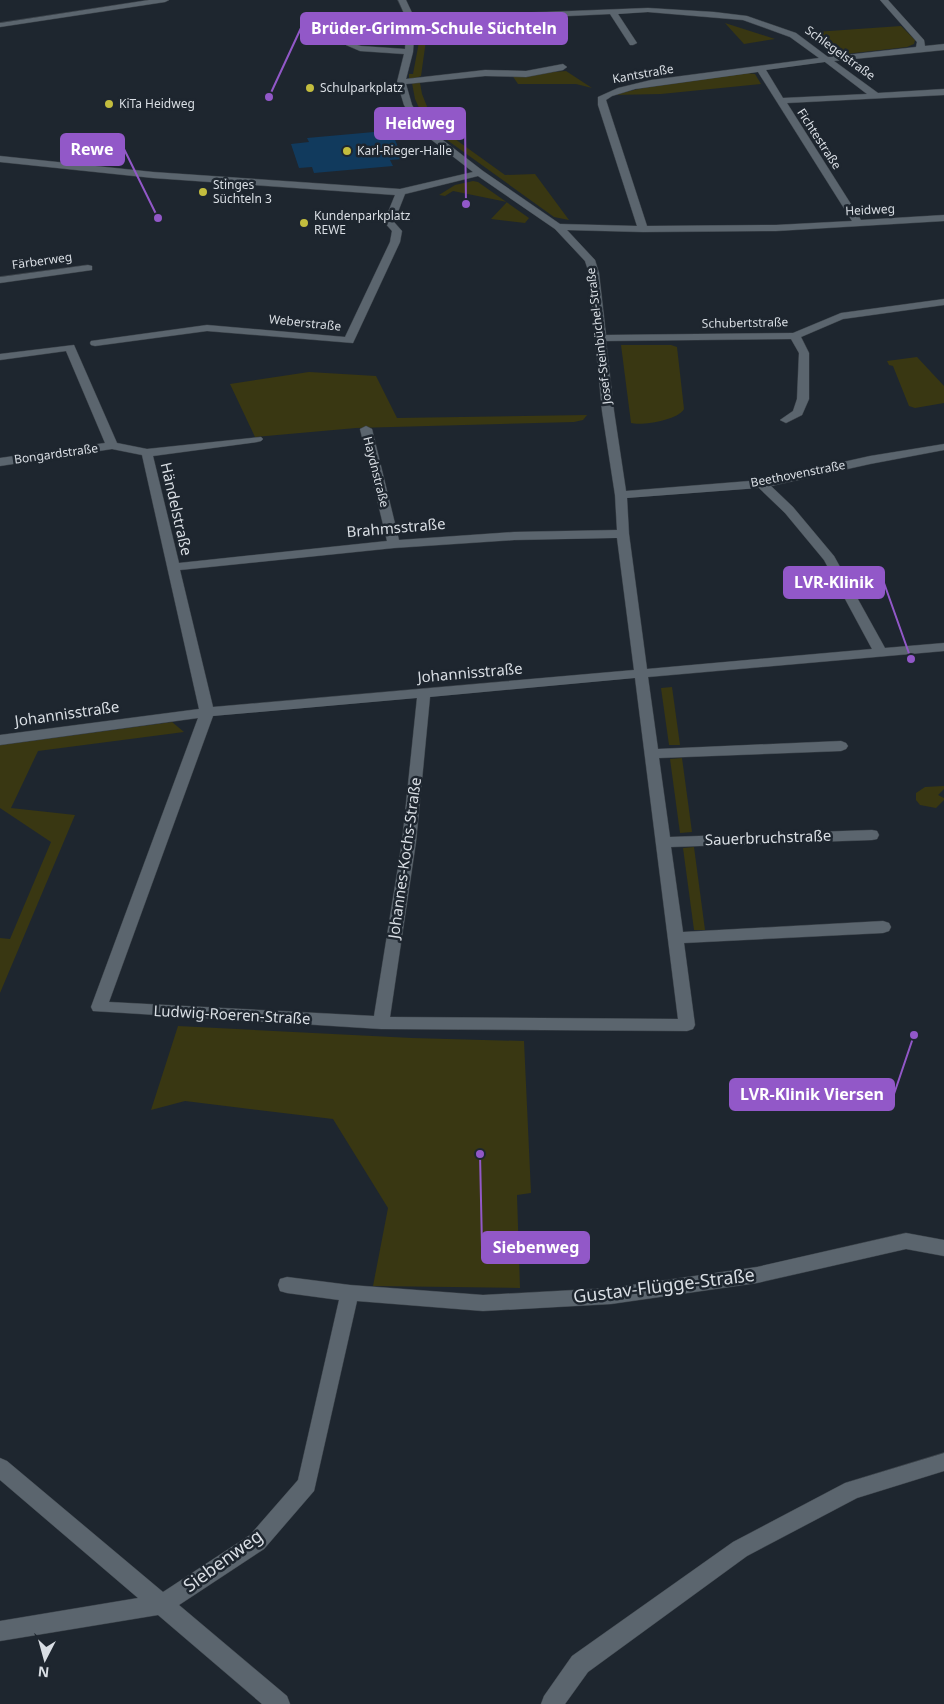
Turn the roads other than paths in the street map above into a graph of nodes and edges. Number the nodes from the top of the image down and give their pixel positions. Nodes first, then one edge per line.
1 (165, 0) edge
2 (402, 0) edge
3 (884, 0) edge
4 (612, 11) junction
5 (520, 15) junction
6 (411, 20) junction
7 (0, 25) edge
8 (536, 38) dead end
9 (633, 43) dead end
10 (350, 45) dead end
11 (944, 47) edge
12 (920, 49) junction
13 (409, 52) junction
14 (827, 58) junction
15 (563, 67) dead end
16 (760, 68) junction
17 (401, 82) junction
18 (944, 92) edge
19 (875, 95) junction
20 (780, 101) junction
21 (0, 158) edge
22 (480, 173) junction
23 (400, 192) junction
24 (944, 218) edge
25 (858, 223) junction
26 (558, 227) junction
27 (643, 229) junction
28 (88, 268) dead end
29 (0, 280) edge
30 (944, 302) edge
31 (795, 336) junction
32 (601, 338) junction
33 (95, 343) dead end
34 (0, 357) edge
35 (786, 420) dead end
36 (366, 429) dead end
37 (257, 439) dead end
38 (112, 446) junction
39 (944, 447) edge
40 (147, 453) junction
41 (0, 462) edge
42 (762, 484) junction
43 (621, 495) junction
44 (623, 534) junction
45 (394, 544) junction
46 (173, 567) junction
47 (944, 647) edge
48 (880, 652) junction
49 (642, 675) junction
50 (424, 693) junction
51 (207, 712) junction
52 (0, 740) edge
53 (840, 746) dead end
54 (651, 754) junction
55 (872, 835) dead end
56 (663, 842) junction
57 (883, 927) dead end
58 (676, 938) junction
59 (381, 1023) junction
60 (944, 1248) edge
61 (287, 1285) dead end
62 (350, 1293) junction
63 (944, 1462) edge
64 (0, 1467) edge
65 (163, 1604) junction
66 (0, 1630) edge
67 (279, 1704) edge
68 (552, 1704) edge

1 - 7 street
2 - 6 street
3 - 12 street
4 - 5 street, Schlegelstraße
4 - 9 street
4 - 14 street, Schlegelstraße
5 - 6 street, Schlegelstraße
5 - 8 street
6 - 13 street
10 - 13 street
11 - 12 street, Kantstraße
12 - 14 street, Kantstraße
13 - 17 street
14 - 16 street, Kantstraße
14 - 19 street, Schlegelstraße
15 - 17 street
16 - 20 street, Fichtestraße
16 - 27 street, Kantstraße
17 - 22 street, Josef-Steinbüchel-Straße
18 - 19 street
19 - 20 street
20 - 25 street, Fichtestraße
21 - 23 street
22 - 23 street
22 - 26 street, Josef-Steinbüchel-Straße
23 - 33 street, Weberstraße
24 - 25 street, Heidweg
25 - 27 street, Heidweg
26 - 27 street, Heidweg
26 - 32 street, Josef-Steinbüchel-Straße
28 - 29 street, Färberweg
30 - 31 street, Schubertstraße
31 - 32 street, Schubertstraße
31 - 35 street
32 - 43 street, Josef-Steinbüchel-Straße
34 - 38 street
36 - 45 street, Haydnstraße
37 - 40 street
38 - 40 street, Händelstraße
38 - 41 street, Bongardstraße
39 - 42 street, Beethovenstraße
40 - 46 street, Händelstraße
42 - 43 street, Beethovenstraße
42 - 48 street
43 - 44 street, Josef-Steinbüchel-Straße
44 - 45 street, Brahmsstraße
44 - 49 street, Josef-Steinbüchel-Straße
45 - 46 street, Brahmsstraße
46 - 51 street, Händelstraße
47 - 48 street, Johannisstraße
48 - 49 street, Johannisstraße
49 - 50 street, Johannisstraße
49 - 54 street
50 - 51 street, Johannisstraße
50 - 59 street, Johannes-Kochs-Straße
51 - 52 street, Johannisstraße
51 - 59 street, Ludwig-Roeren-Straße
53 - 54 street
54 - 56 street
55 - 56 street, Sauerbruchstraße
56 - 58 street
57 - 58 street
58 - 59 street, Ludwig-Roeren-Straße
60 - 62 street, Gustav-Flügge-Straße
61 - 62 street
62 - 65 street, Siebenweg
63 - 68 street
64 - 65 street
65 - 66 street
65 - 67 street

